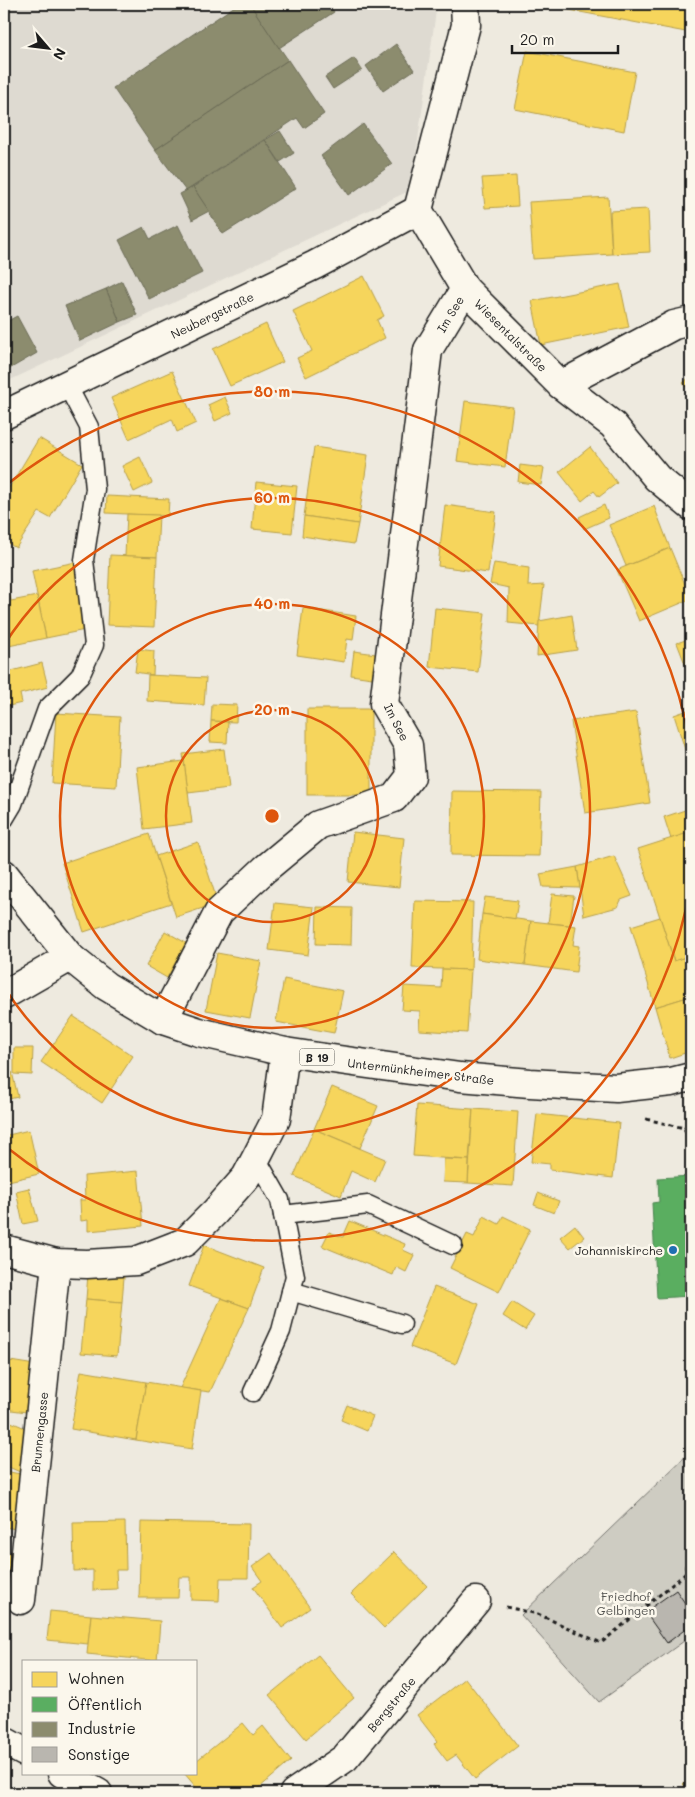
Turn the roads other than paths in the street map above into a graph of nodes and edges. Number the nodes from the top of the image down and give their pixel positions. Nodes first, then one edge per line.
1 (465, 4) edge
2 (418, 210) junction
3 (465, 289) junction
4 (691, 321) edge
5 (67, 385) junction
6 (561, 385) junction
7 (4, 415) edge
8 (691, 506) edge
9 (4, 819) edge
10 (4, 874) edge
11 (70, 957) junction
12 (4, 995) edge
13 (163, 1020) junction
14 (285, 1052) junction
15 (691, 1077) edge
16 (256, 1158) junction
17 (283, 1215) junction
18 (453, 1245) dead end
19 (4, 1249) edge
20 (56, 1263) junction
21 (291, 1291) junction
22 (402, 1324) dead end
23 (253, 1392) dead end
24 (21, 1600) dead end
25 (476, 1601) road end
26 (4, 1740) edge
27 (22, 1751) edge
28 (64, 1774) edge
29 (98, 1793) edge
30 (294, 1793) edge

1 - 2 street
2 - 3 street, Wiesentalstraße
2 - 5 street, Neubergstraße
3 - 6 street, Wiesentalstraße
3 - 13 street, Im See
4 - 6 street
5 - 7 street, Neubergstraße
5 - 9 lane
6 - 8 street, Wiesentalstraße
10 - 11 street, Untermünkheimer Straße / B 19
11 - 12 street
11 - 13 street, Untermünkheimer Straße / B 19
13 - 14 street, Untermünkheimer Straße / B 19
14 - 15 street, Untermünkheimer Straße / B 19
14 - 16 street
16 - 17 lane
16 - 20 street
17 - 18 lane
17 - 21 lane
19 - 20 street
20 - 24 street, Brunnengasse
21 - 22 lane
21 - 23 lane
25 - 30 street, Bergstraße
26 - 27 street
28 - 29 street

